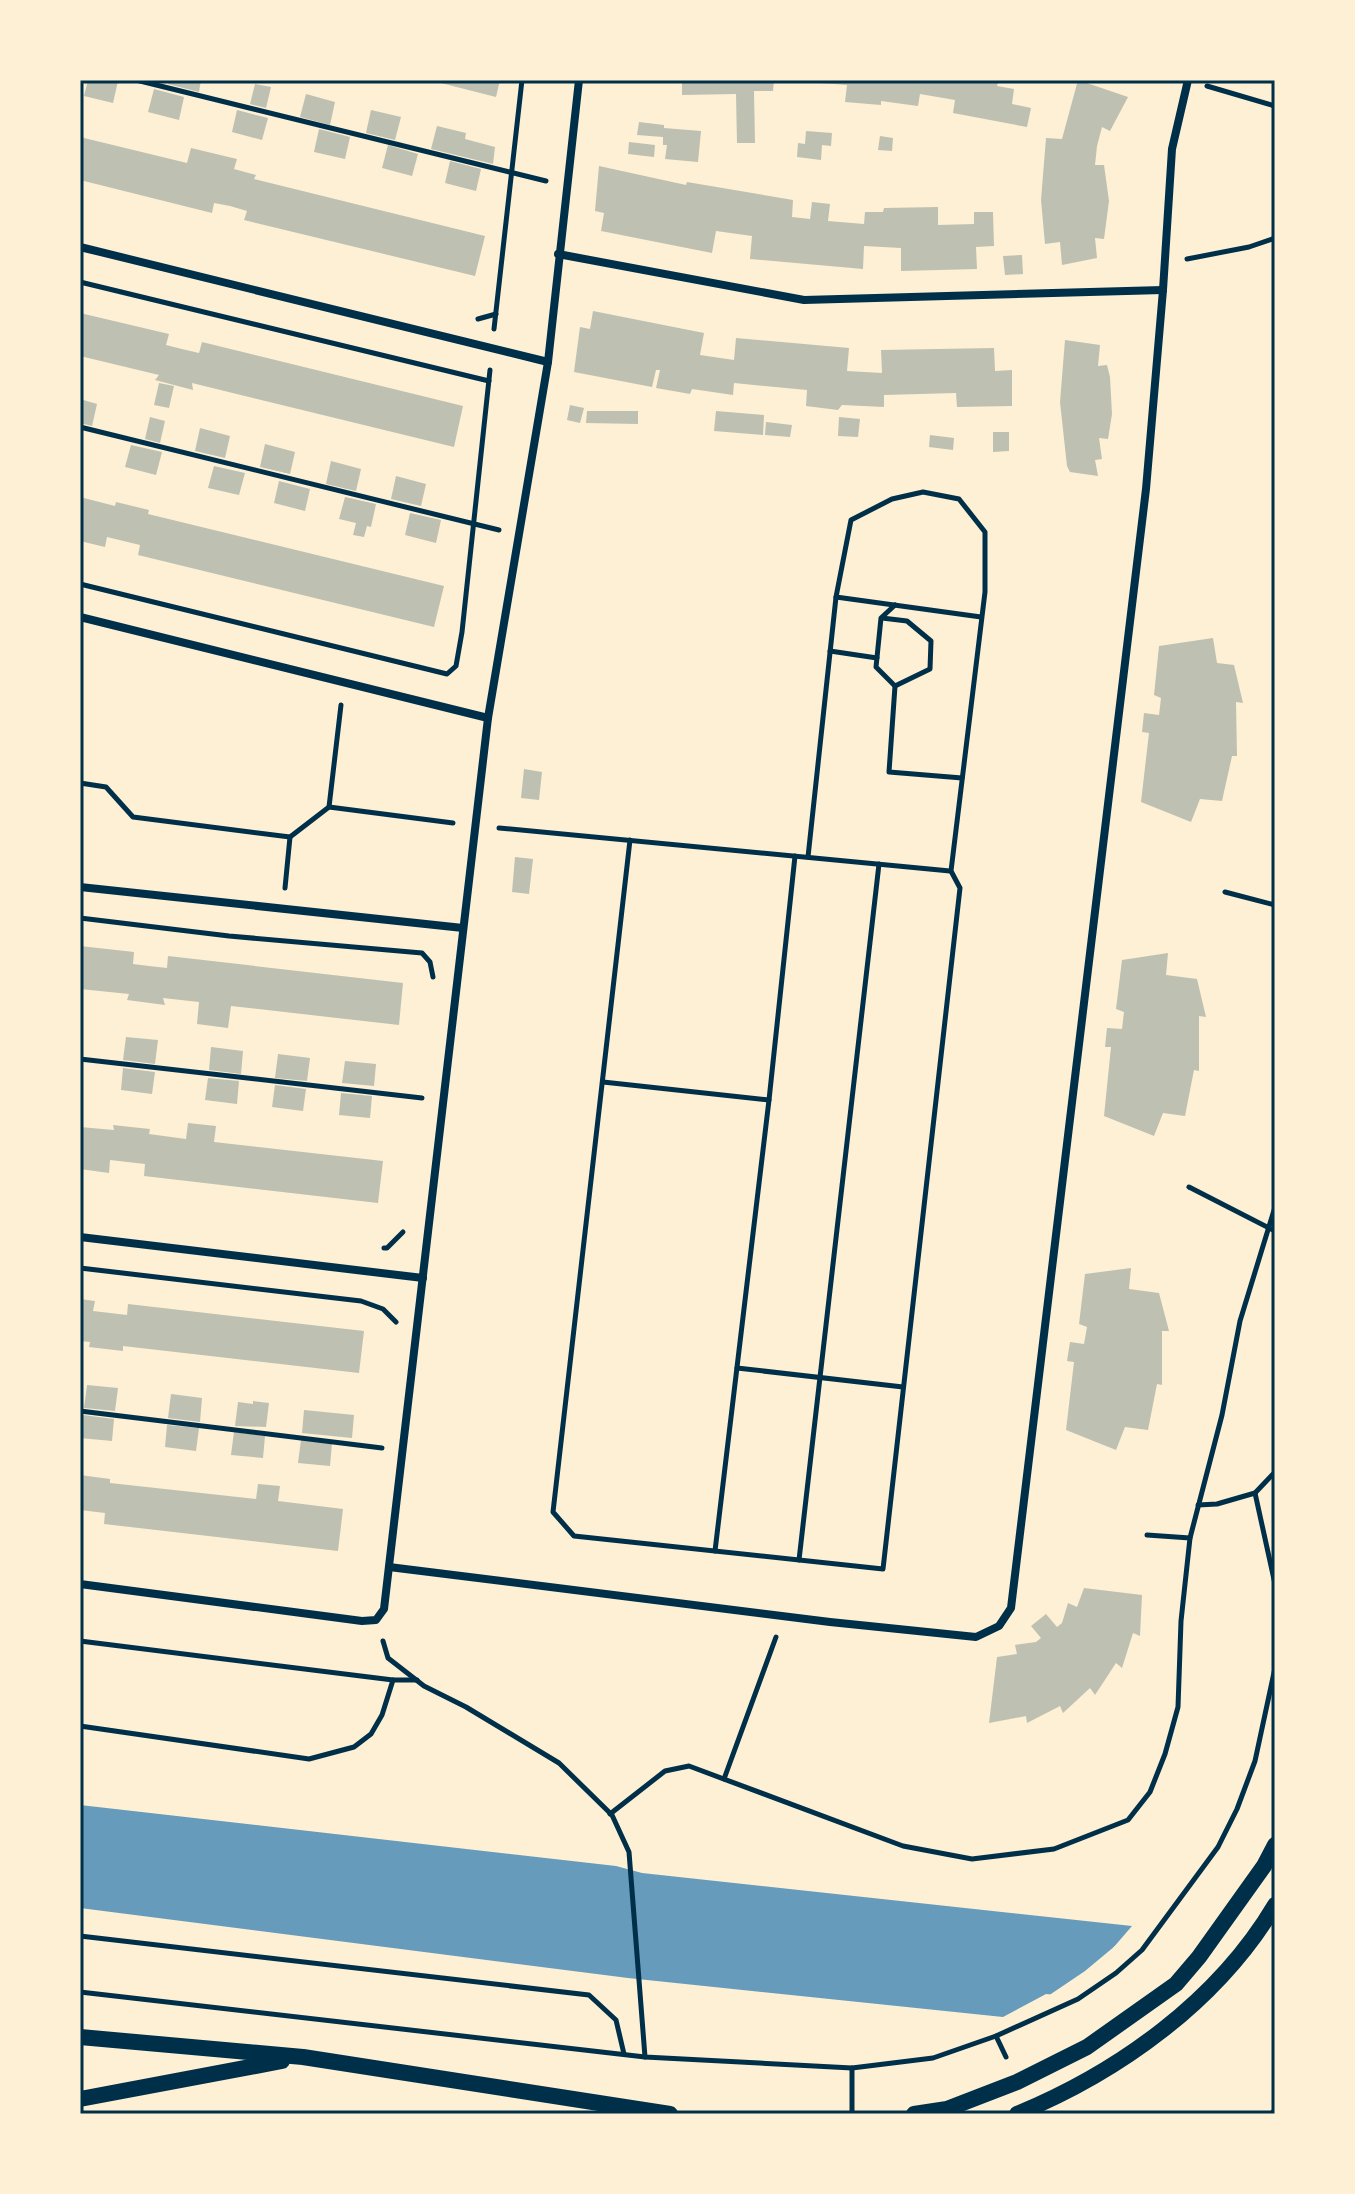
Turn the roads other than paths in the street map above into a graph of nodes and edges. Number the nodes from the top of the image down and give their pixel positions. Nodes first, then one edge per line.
1 (579, 80) edge
2 (1188, 80) edge
3 (80, 247) edge
4 (558, 254) junction
5 (1163, 290) junction
6 (548, 362) junction
7 (80, 617) edge
8 (488, 718) junction
9 (80, 887) edge
10 (463, 928) junction
11 (80, 1237) edge
12 (423, 1278) junction
13 (389, 1567) junction
14 (80, 1584) edge
15 (1275, 1845) edge
16 (1275, 1905) edge
17 (80, 2037) edge
18 (303, 2057) junction
19 (80, 2099) edge
20 (670, 2114) edge
21 (914, 2114) edge
22 (1017, 2114) edge

1 - 4 street
2 - 5 street
3 - 6 street
4 - 5 street
4 - 6 street
5 - 13 street
6 - 8 street
7 - 8 street
8 - 10 street
9 - 10 street
10 - 12 street
11 - 12 street
12 - 13 street
13 - 14 street
15 - 21 main road
16 - 22 main road
17 - 18 main road
18 - 19 main road
18 - 20 main road

